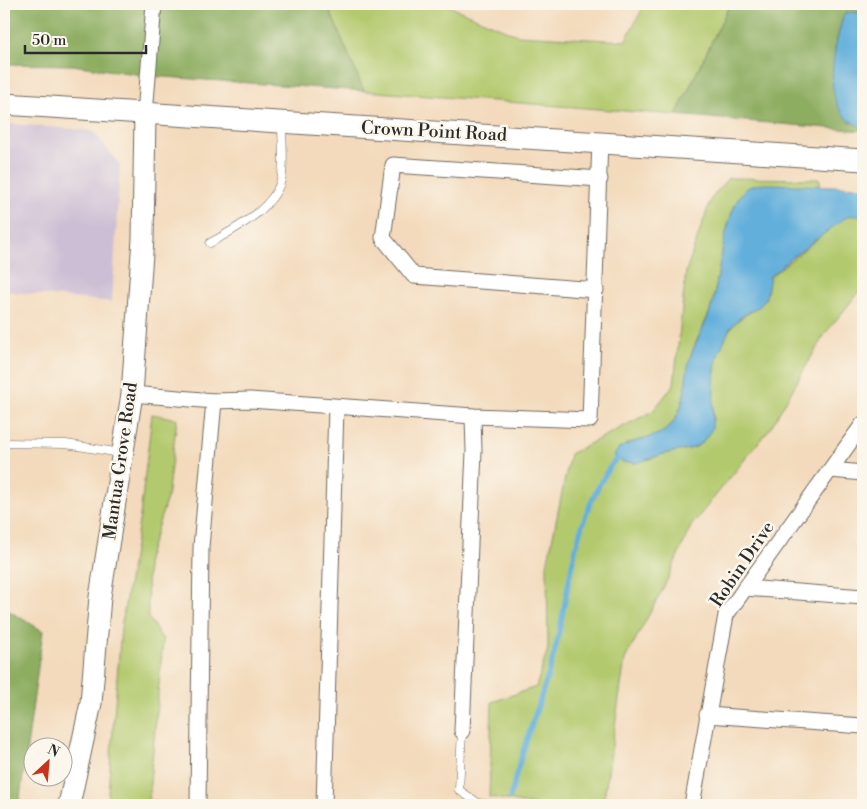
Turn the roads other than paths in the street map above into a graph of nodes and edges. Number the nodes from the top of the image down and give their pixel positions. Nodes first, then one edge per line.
1 (154, 4) edge
2 (4, 104) edge
3 (145, 114) junction
4 (282, 122) junction
5 (600, 141) junction
6 (863, 160) edge
7 (600, 179) junction
8 (210, 243) dead end
9 (596, 290) junction
10 (132, 394) junction
11 (214, 401) junction
12 (336, 408) junction
13 (473, 416) junction
14 (863, 424) edge
15 (4, 443) edge
16 (122, 453) junction
17 (831, 470) junction
18 (863, 473) edge
19 (745, 588) junction
20 (863, 596) edge
21 (707, 715) junction
22 (863, 726) edge
23 (462, 731) joint
24 (69, 805) edge
25 (198, 805) edge
26 (324, 805) edge
27 (490, 805) edge
28 (692, 805) edge

1 - 3 street
2 - 3 main road, Crown Point Road
3 - 4 main road, Crown Point Road
3 - 10 main road, Mantua Grove Road
4 - 5 main road, Crown Point Road
4 - 8 lane
5 - 6 main road, Crown Point Road
5 - 7 street
7 - 9 street
7 - 9 street
9 - 13 street
10 - 11 street
10 - 16 main road, Mantua Grove Road
11 - 12 street
11 - 25 street
12 - 13 street
12 - 26 street
13 - 23 street
14 - 17 street, Robin Drive
15 - 16 lane
16 - 24 main road, Mantua Grove Road
17 - 18 street
17 - 19 street, Robin Drive
19 - 20 street
19 - 21 street, Robin Drive
21 - 22 street
21 - 28 street, Robin Drive
23 - 27 lane

